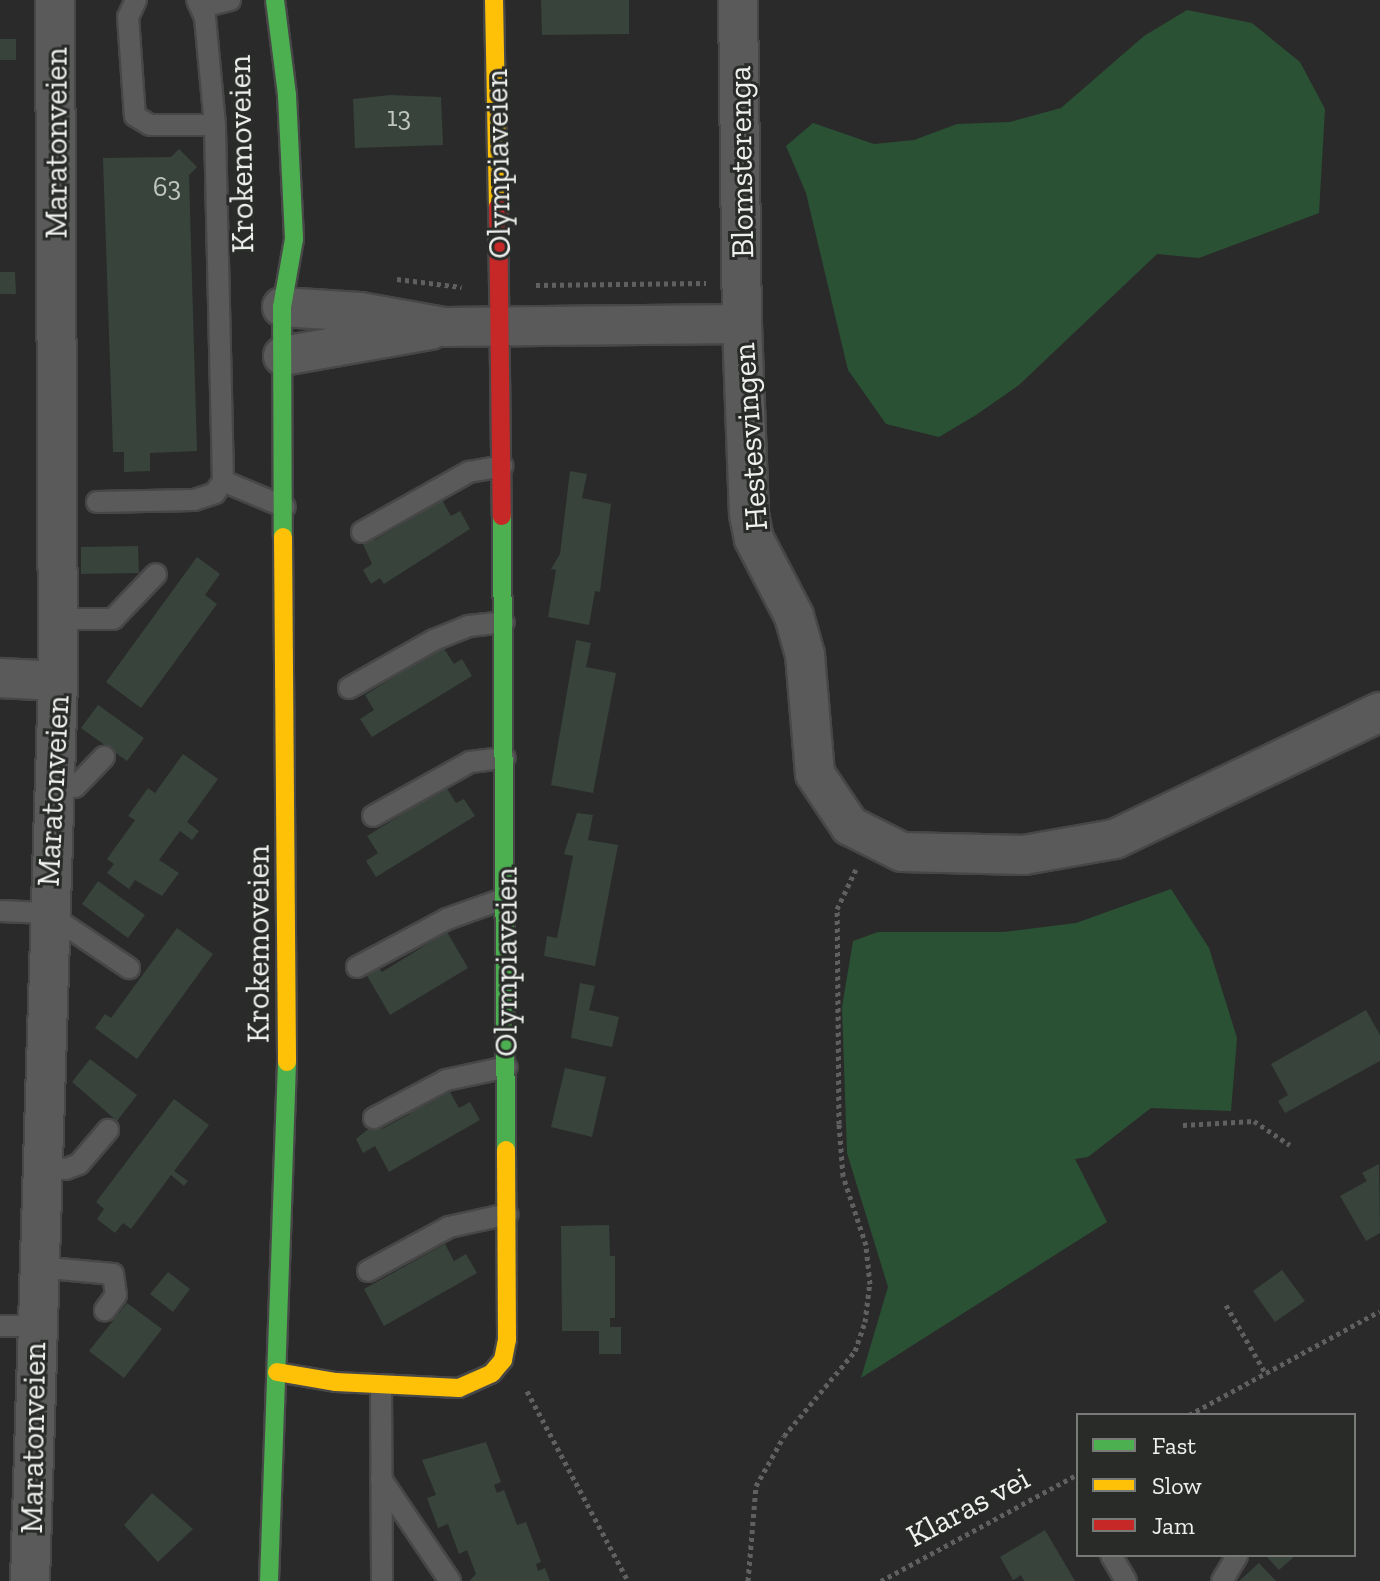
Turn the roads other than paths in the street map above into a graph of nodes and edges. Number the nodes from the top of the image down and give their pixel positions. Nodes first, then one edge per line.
1 (55, 0) edge
2 (136, 0) edge
3 (230, 0) edge
4 (274, 0) edge
5 (494, 0) edge
6 (738, 0) edge
7 (200, 4) edge
8 (265, 85) dead end
9 (215, 125) junction
10 (268, 253) dead end
11 (282, 307) junction
12 (742, 324) junction
13 (444, 327) junction
14 (501, 327) junction
15 (283, 356) junction
16 (502, 466) junction
17 (223, 481) junction
18 (97, 502) dead end
19 (285, 507) junction
20 (362, 532) dead end
21 (156, 574) dead end
22 (59, 619) junction
23 (504, 622) junction
24 (0, 678) edge
25 (58, 681) junction
26 (349, 688) dead end
27 (1380, 712) edge
28 (104, 757) dead end
29 (505, 758) junction
30 (53, 788) junction
31 (373, 816) dead end
32 (506, 898) junction
33 (0, 911) edge
34 (47, 913) junction
35 (357, 967) dead end
36 (129, 968) dead end
37 (507, 1067) junction
38 (374, 1118) dead end
39 (108, 1130) dead end
40 (40, 1167) junction
41 (508, 1214) junction
42 (38, 1267) junction
43 (368, 1271) dead end
44 (105, 1310) dead end
45 (18, 1326) edge
46 (277, 1372) junction
47 (381, 1385) junction
48 (381, 1479) junction
49 (1112, 1557) edge
50 (1236, 1557) edge
51 (30, 1581) edge
52 (269, 1581) edge
53 (382, 1581) edge
54 (450, 1581) edge
55 (1126, 1581) edge
56 (1222, 1581) edge

1 - 22 street, Maratonveien
2 - 9 lane
3 - 7 lane
4 - 8 main road, Krokemoveien
4 - 11 main road, Krokemoveien
5 - 14 main road, Olympiaveien
6 - 12 street, Blomsterenga
7 - 9 lane
9 - 17 lane
10 - 11 main road, Krokemoveien
11 - 13 street
11 - 15 main road, Krokemoveien
12 - 14 street, Hestesvingen
12 - 27 street, Hestesvingen
13 - 14 street
13 - 15 street
14 - 16 main road, Olympiaveien
15 - 19 main road, Krokemoveien
16 - 20 lane
16 - 23 main road, Olympiaveien
17 - 18 lane
17 - 19 lane
19 - 46 main road, Krokemoveien
21 - 22 lane
22 - 25 street, Maratonveien
23 - 26 lane
23 - 29 main road, Olympiaveien
24 - 25 street
25 - 30 street, Maratonveien
28 - 30 lane
29 - 31 lane
29 - 32 main road, Olympiaveien
30 - 34 street, Maratonveien
32 - 35 lane
32 - 37 main road, Olympiaveien
33 - 34 lane
34 - 36 lane
34 - 40 street, Maratonveien
37 - 38 lane
37 - 41 main road, Olympiaveien
39 - 40 lane
40 - 42 street, Maratonveien
41 - 43 lane
41 - 47 main road, Olympiaveien
42 - 44 lane
42 - 45 street, Maratonveien
45 - 51 street, Maratonveien
46 - 47 main road
46 - 52 main road, Krokemoveien
47 - 48 lane
48 - 53 lane
48 - 54 lane
49 - 55 lane
50 - 56 lane

